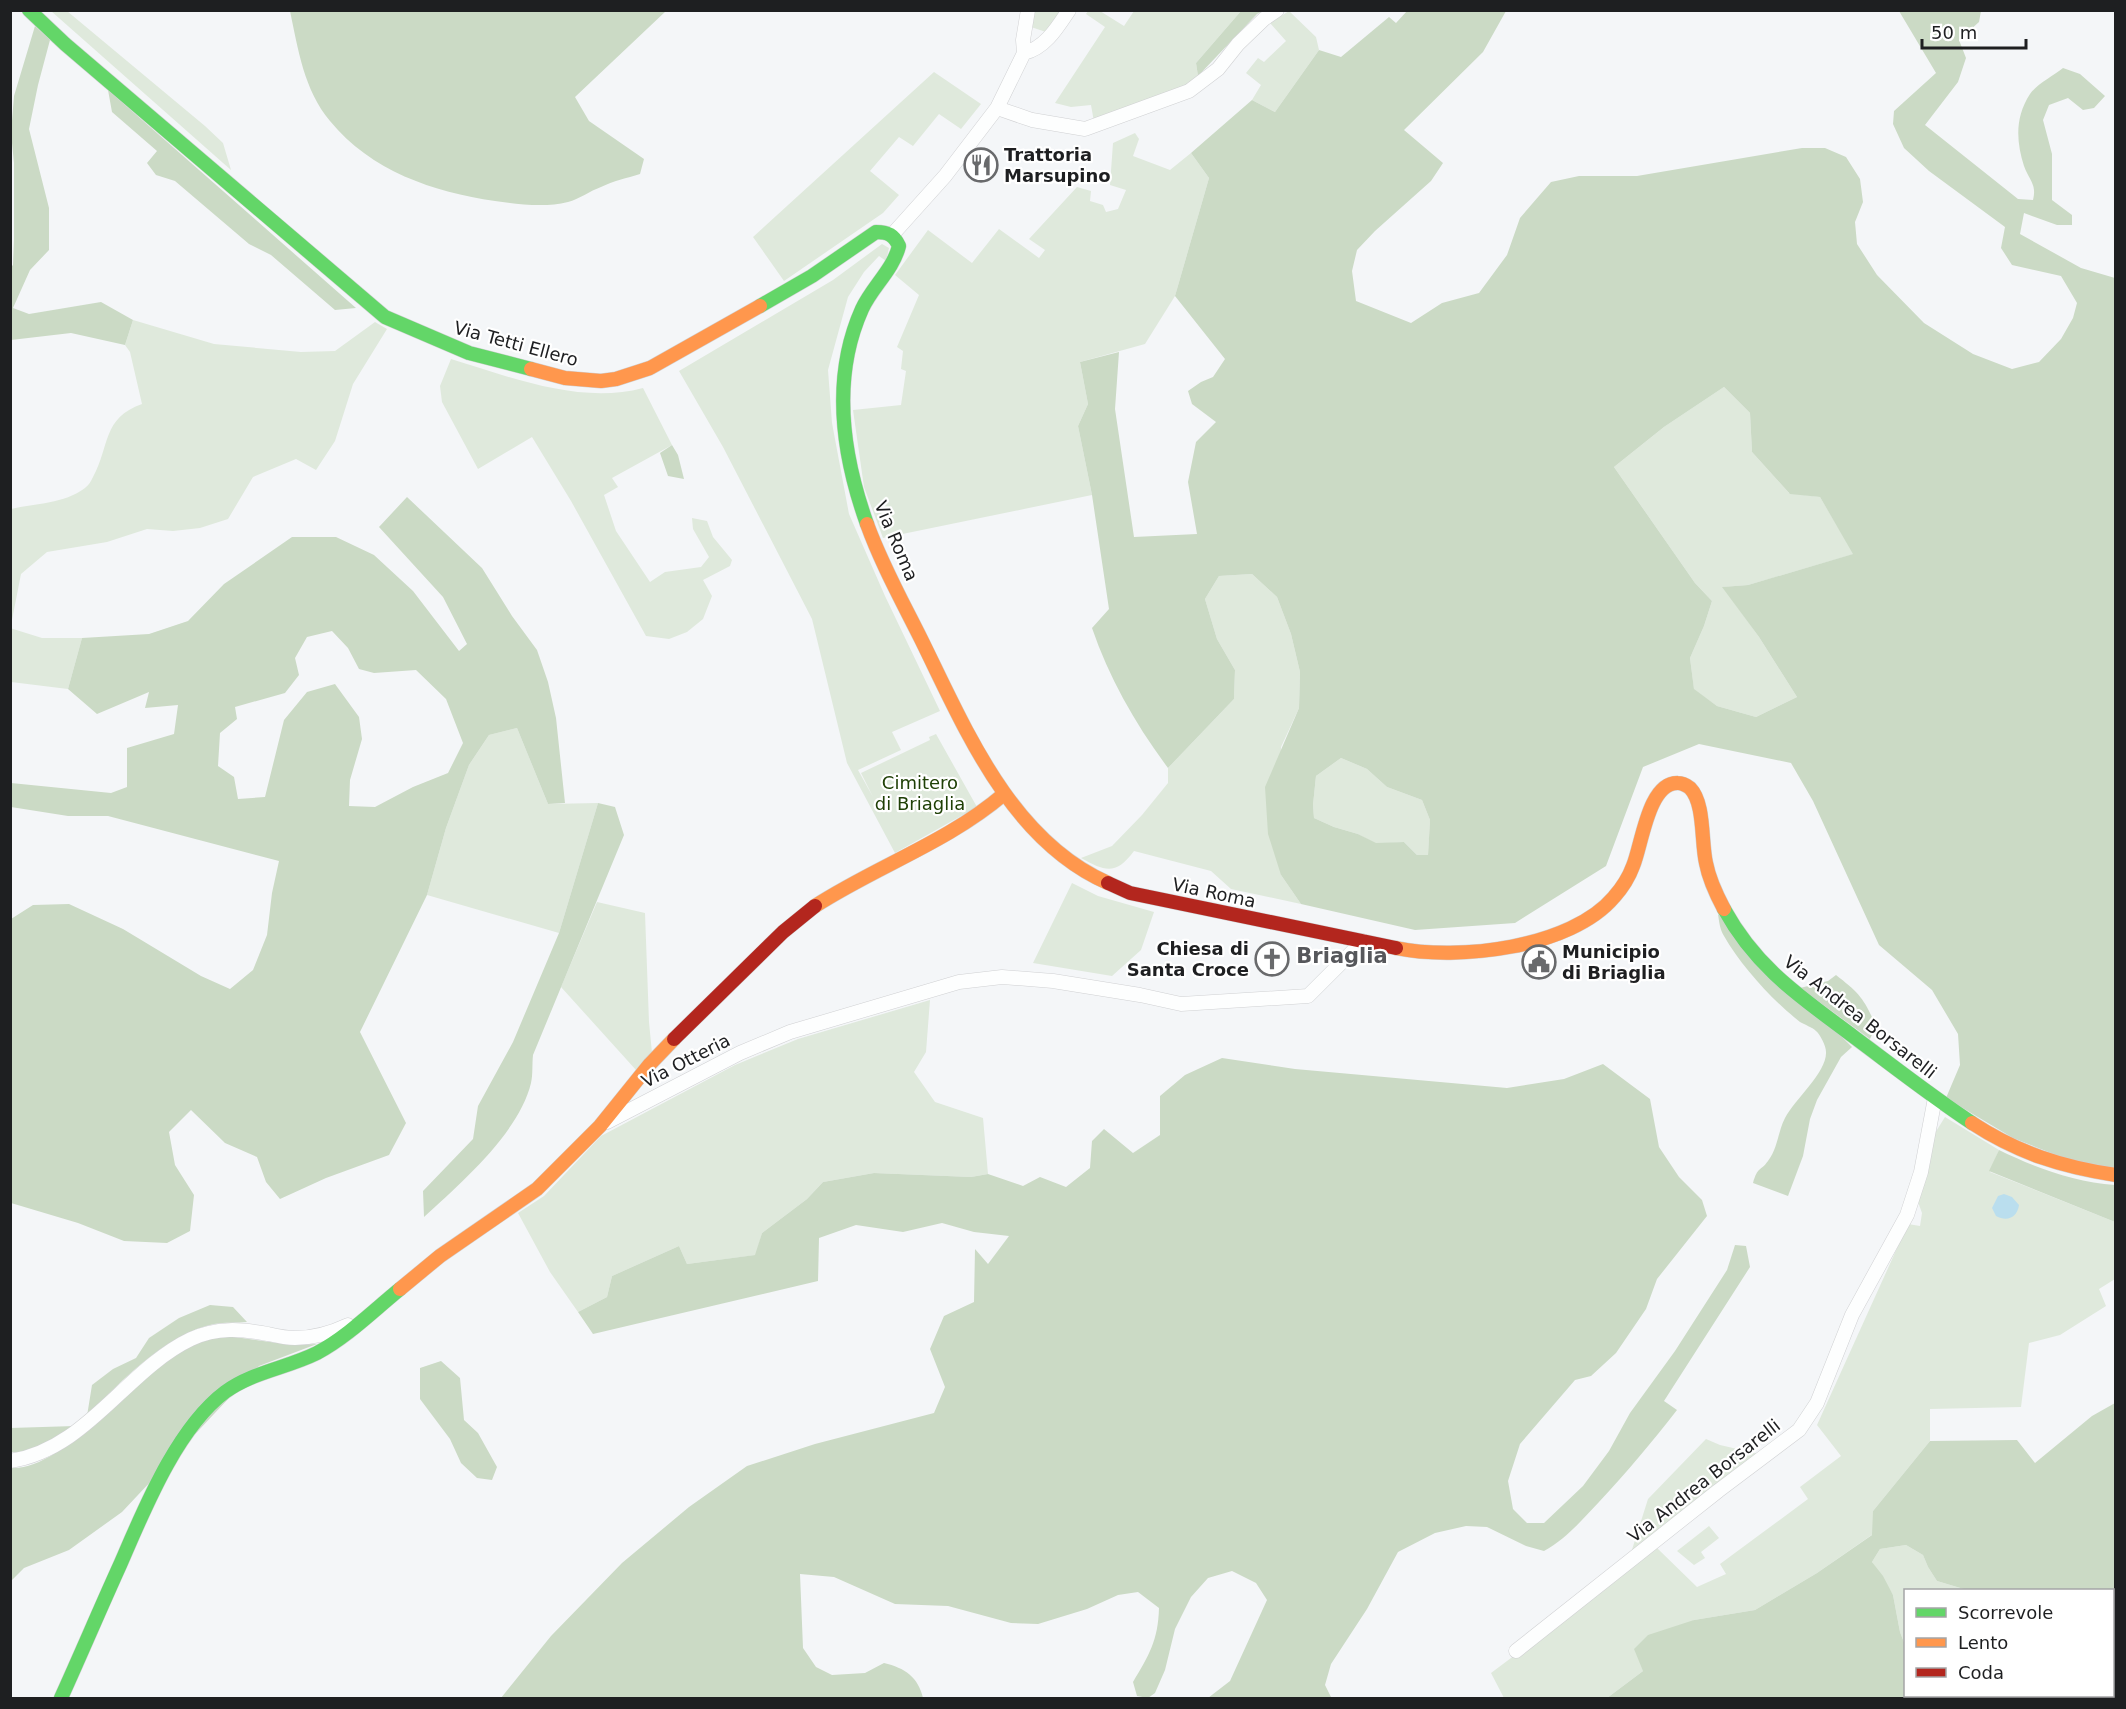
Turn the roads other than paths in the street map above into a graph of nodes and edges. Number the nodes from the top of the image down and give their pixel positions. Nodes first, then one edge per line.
1 (29, 10) edge
2 (1028, 10) edge
3 (1069, 10) edge
4 (1277, 10) edge
5 (1024, 53) junction
6 (997, 108) junction
7 (892, 234) junction
8 (1004, 794) junction
9 (1363, 942) junction
10 (1935, 1098) junction
11 (600, 1126) junction
12 (2115, 1175) edge
13 (367, 1317) junction
14 (10, 1461) edge
15 (1516, 1651) dead end
16 (61, 1698) edge

1 - 7 main road, Via Tetti Ellero
2 - 5 street
3 - 5 street
4 - 6 street
5 - 6 street
6 - 7 street
7 - 8 main road, Via Roma
8 - 9 main road, Via Roma
8 - 11 main road, Via Otteria
9 - 10 main road, Via Andrea Borsarelli
9 - 11 street, Via Otteria
10 - 12 main road, Via Andrea Borsarelli
10 - 15 street, Via Andrea Borsarelli
11 - 13 main road
13 - 14 street
13 - 16 main road

